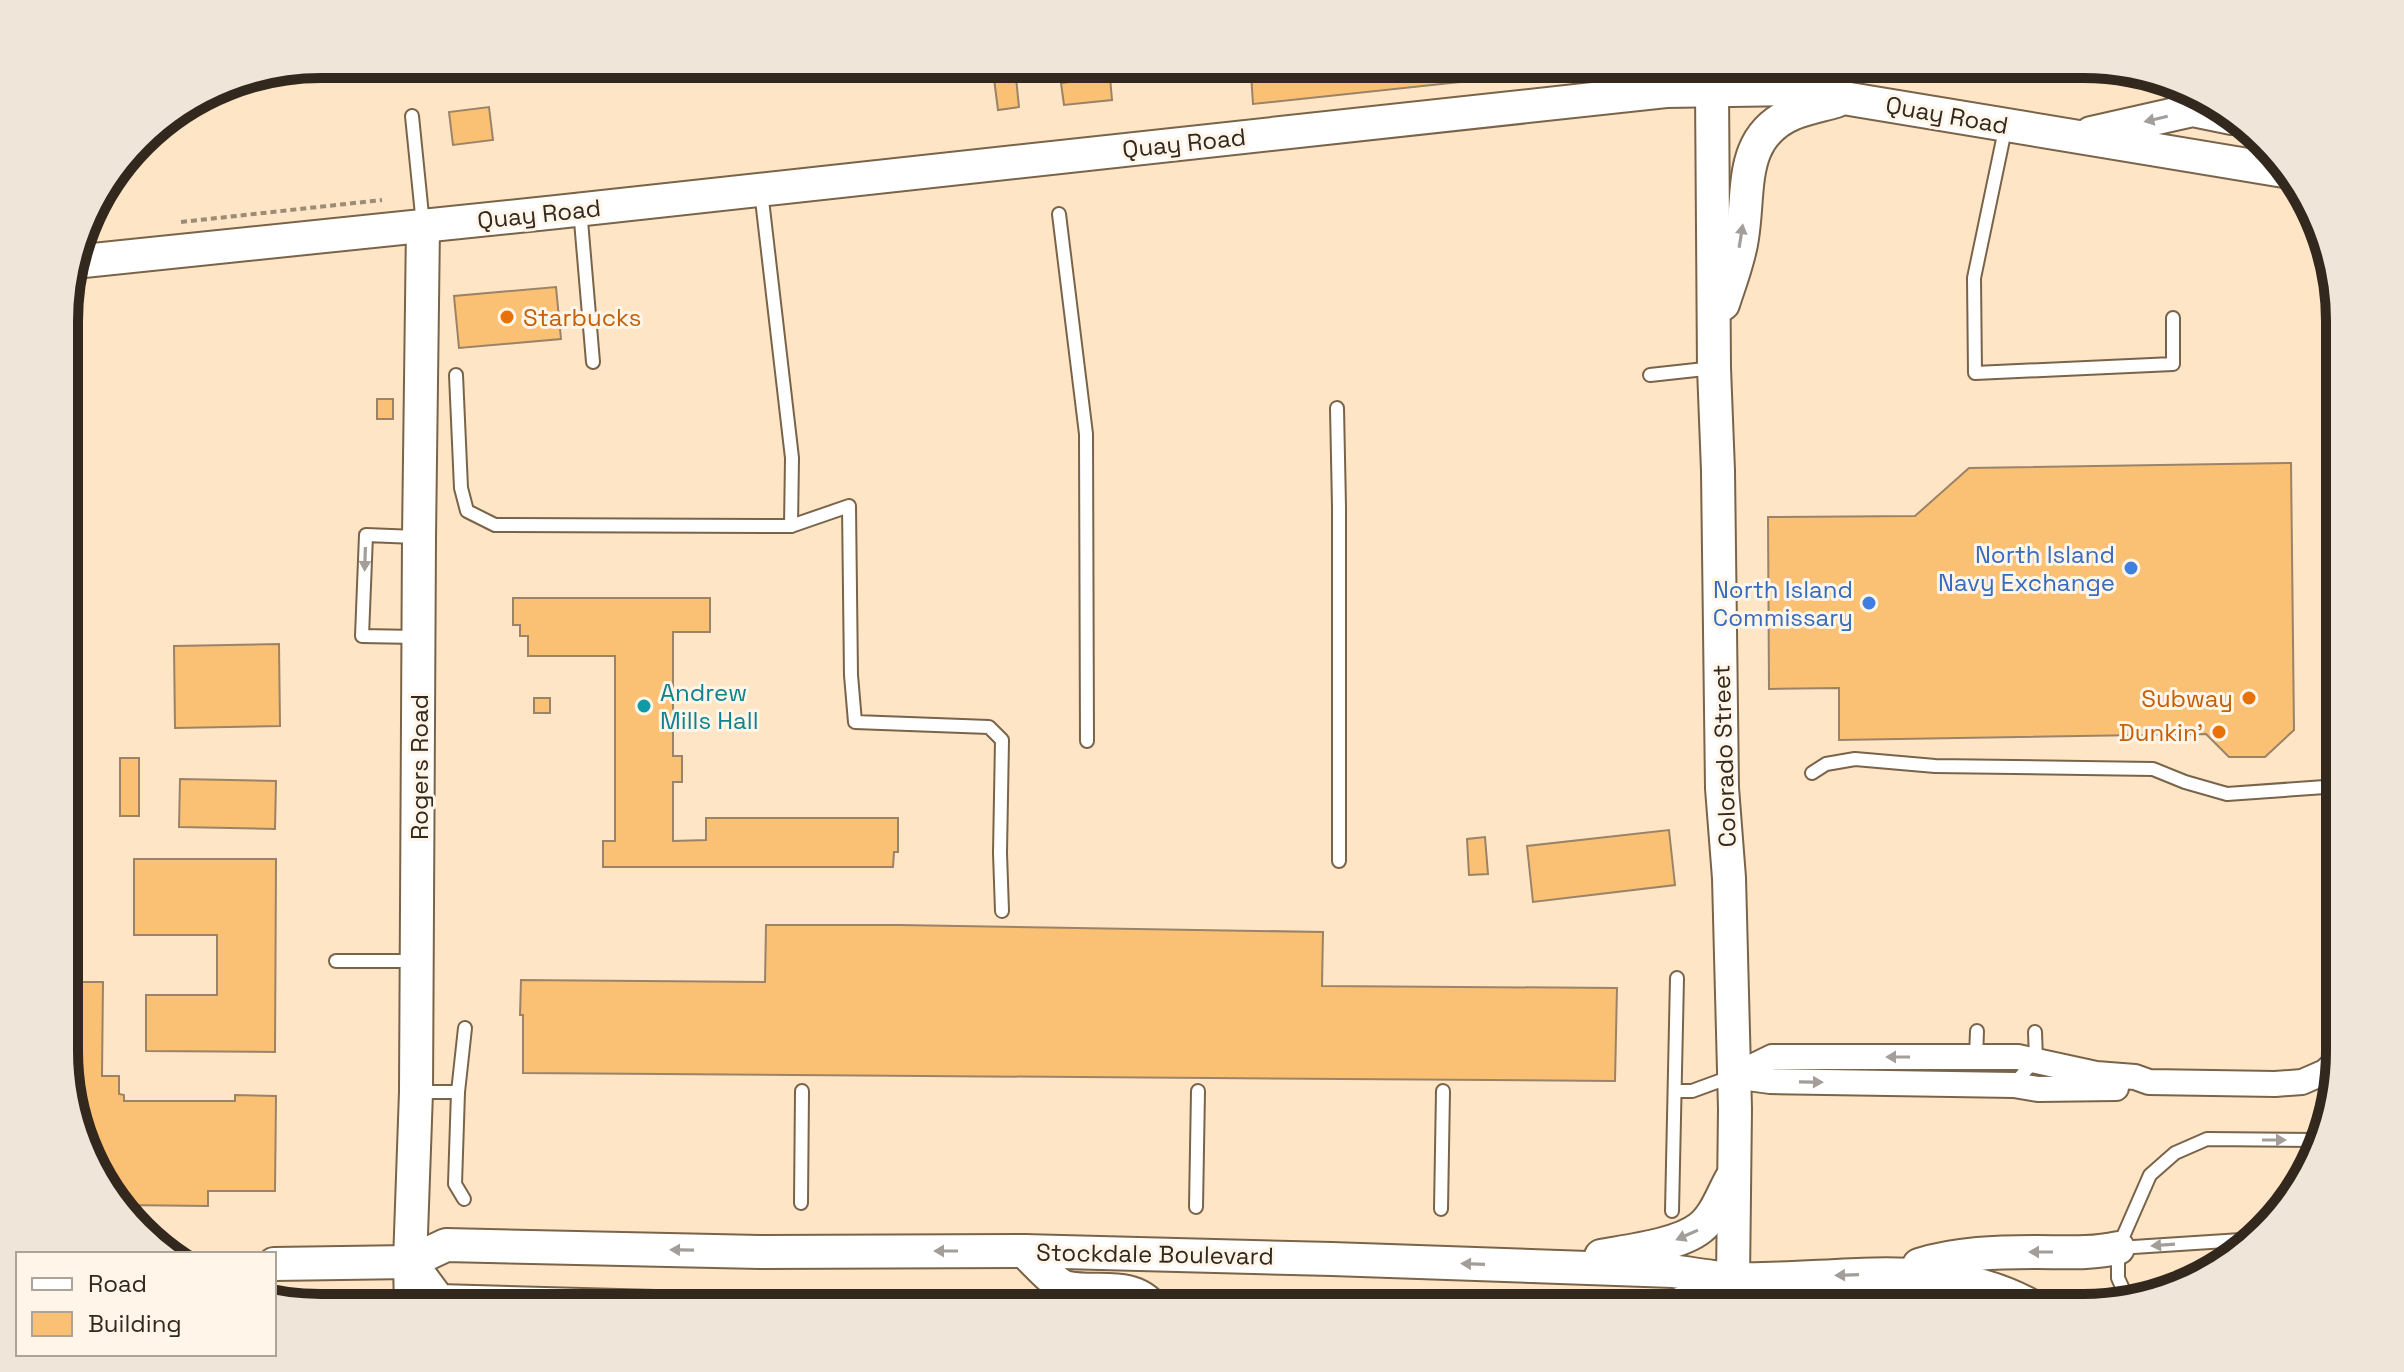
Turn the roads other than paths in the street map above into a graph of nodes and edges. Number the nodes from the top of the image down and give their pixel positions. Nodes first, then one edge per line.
1 (1709, 78) edge
2 (1714, 78) edge
3 (1720, 78) edge
4 (1846, 98) junction
5 (2207, 113) edge
6 (412, 116) dead end
7 (2006, 125) junction
8 (2076, 137) junction
9 (2273, 169) edge
10 (760, 188) junction
11 (580, 209) junction
12 (1059, 214) dead end
13 (423, 226) junction
14 (85, 261) edge
15 (2173, 318) dead end
16 (1714, 353) junction
17 (593, 362) dead end
18 (456, 375) dead end
19 (1650, 375) dead end
20 (1337, 408) dead end
21 (791, 526) junction
22 (419, 537) junction
23 (419, 637) junction
24 (1087, 741) dead end
25 (1812, 773) dead end
26 (2325, 787) edge
27 (1339, 861) dead end
28 (1002, 911) dead end
29 (336, 961) dead end
30 (418, 961) junction
31 (1677, 978) dead end
32 (465, 1028) dead end
33 (1977, 1031) dead end
34 (2035, 1032) dead end
35 (1976, 1057) junction
36 (2036, 1059) junction
37 (2324, 1072) edge
38 (1733, 1076) junction
39 (2149, 1082) junction
40 (2014, 1085) junction
41 (802, 1091) dead end
42 (1198, 1091) dead end
43 (1443, 1091) dead end
44 (1675, 1091) junction
45 (416, 1092) junction
46 (458, 1092) junction
47 (2308, 1140) edge
48 (1733, 1175) junction
49 (464, 1199) dead end
50 (801, 1203) dead end
51 (1196, 1207) dead end
52 (1441, 1209) dead end
53 (1672, 1211) dead end
54 (2235, 1240) edge
55 (2118, 1248) junction
56 (1024, 1251) junction
57 (410, 1262) junction
58 (276, 1264) edge
59 (1551, 1266) junction
60 (1893, 1274) junction
61 (1733, 1279) junction
62 (2123, 1290) edge
63 (1703, 1293) edge
64 (1752, 1293) edge
65 (2006, 1293) edge
66 (411, 1294) edge
67 (434, 1294) edge
68 (1132, 1294) edge

1 - 10 main road, Quay Road
2 - 16 main road, Colorado Street
3 - 4 main road, Quay Road
4 - 7 main road, Quay Road
16 -> 4 main road
5 -> 8 main road
6 - 13 lane
7 - 8 main road, Quay Road
7 - 15 lane
8 - 9 main road, Quay Road
10 - 11 main road, Quay Road
10 - 21 lane
11 - 13 main road, Quay Road
11 - 17 lane
12 - 24 lane
13 - 14 main road, Quay Road
13 - 22 main road, Rogers Road
16 - 19 lane
16 - 38 main road, Colorado Street
18 - 21 lane
20 - 27 lane
21 - 28 lane
22 - 23 main road, Rogers Road
22 -> 23 lane
23 - 30 main road, Rogers Road
25 - 26 lane
29 - 30 lane
30 - 45 main road, Rogers Road
31 - 44 lane
32 - 46 lane
33 - 35 lane
34 - 36 lane
35 - 36 street
35 -> 38 street
36 - 39 street
36 - 40 lane
37 - 39 street
38 -> 40 street
38 - 44 lane
38 - 48 main road, Colorado Street
39 - 40 street
41 - 50 lane
42 - 51 lane
43 - 52 lane
44 - 53 lane
45 - 46 lane
45 - 57 main road, Rogers Road
46 - 49 lane
55 -> 47 lane
48 -> 59 main road
48 - 61 main road, Colorado Street
54 -> 55 lane
55 -> 60 main road
55 - 62 lane
56 -> 57 main road, Stockdale Boulevard
59 -> 56 main road, Stockdale Boulevard
56 - 68 main road
57 - 58 main road, Stockdale Boulevard
57 - 66 main road, Rogers Road
57 - 67 main road
59 - 61 main road, Stockdale Boulevard
60 -> 61 main road, Stockdale Boulevard
60 - 65 main road, Stockdale Boulevard
61 - 63 main road
61 - 64 main road

